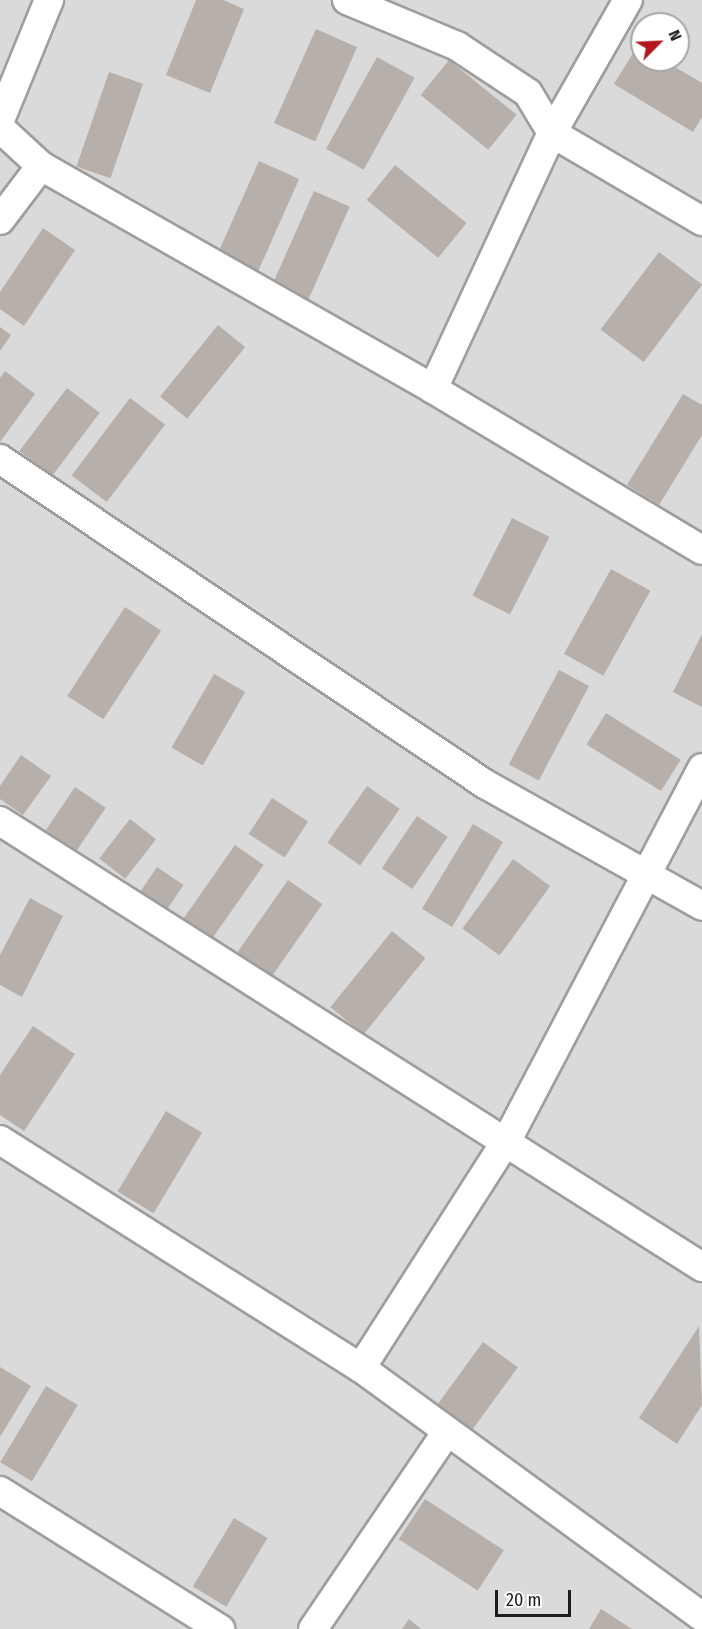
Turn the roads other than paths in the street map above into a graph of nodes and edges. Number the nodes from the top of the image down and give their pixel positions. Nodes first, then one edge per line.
1 (49, 0) edge
2 (347, 0) edge
3 (628, 0) edge
4 (0, 120) edge
5 (0, 128) edge
6 (552, 133) junction
7 (41, 166) junction
8 (0, 220) edge
9 (702, 221) edge
10 (433, 389) junction
11 (0, 459) edge
12 (702, 550) edge
13 (702, 768) edge
14 (0, 821) edge
15 (648, 873) junction
16 (702, 906) edge
17 (0, 1140) edge
18 (507, 1140) junction
19 (702, 1267) edge
20 (362, 1368) junction
21 (446, 1433) junction
22 (0, 1491) edge
23 (702, 1617) edge
24 (220, 1629) edge
25 (313, 1629) edge

1 - 4 street
2 - 6 street
3 - 6 street
5 - 7 street
6 - 9 street
6 - 10 street
7 - 8 street
7 - 10 street
10 - 12 street
11 - 15 street
13 - 15 street
14 - 18 street
15 - 16 street
15 - 18 street
17 - 20 street
18 - 19 street
18 - 20 street
20 - 21 street
21 - 23 street
21 - 25 street
22 - 24 street

